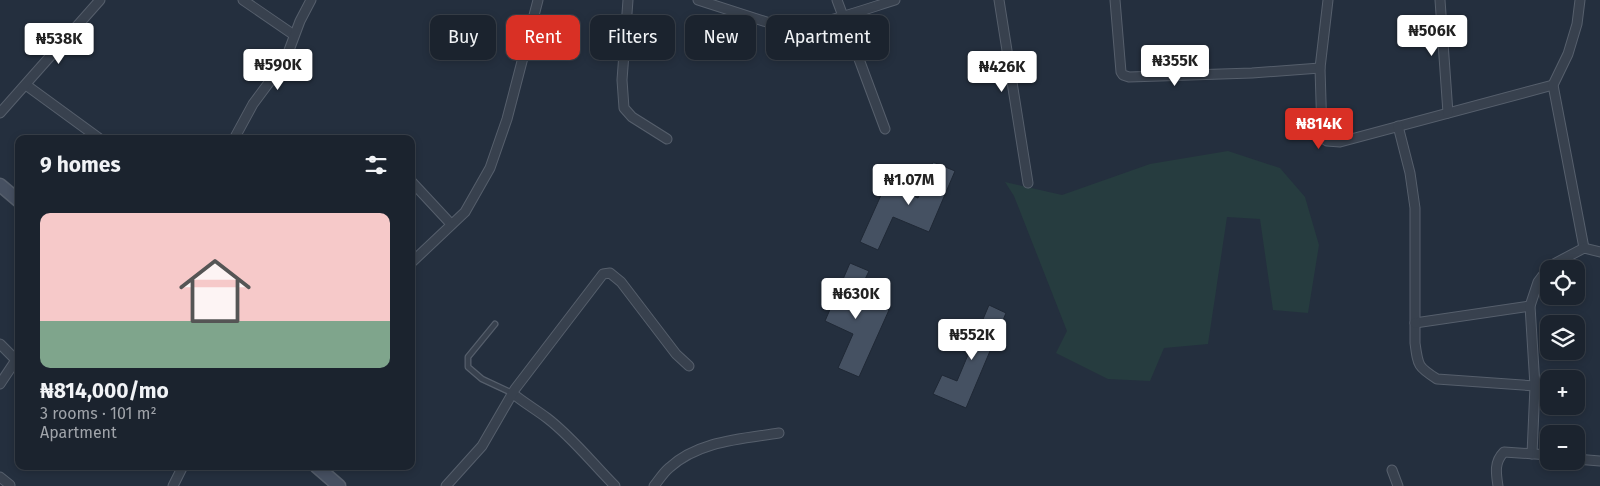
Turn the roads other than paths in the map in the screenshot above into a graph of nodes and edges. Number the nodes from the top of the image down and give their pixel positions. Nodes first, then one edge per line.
1 (100, 0) edge
2 (243, 0) edge
3 (311, 0) edge
4 (538, 0) edge
5 (628, 0) edge
6 (698, 0) edge
7 (837, 0) edge
8 (895, 0) edge
9 (999, 0) edge
10 (1115, 0) edge
11 (1328, 0) edge
12 (1440, 0) edge
13 (1580, 0) edge
14 (843, 15) edge
15 (846, 15) edge
16 (766, 22) edge
17 (294, 35) junction
18 (860, 60) edge
19 (1320, 68) junction
20 (26, 85) junction
21 (1552, 85) junction
22 (0, 113) edge
23 (1448, 113) junction
24 (1398, 126) junction
25 (885, 128) dead end
26 (95, 135) edge
27 (236, 135) edge
28 (667, 139) dead end
29 (1028, 183) dead end
30 (0, 185) edge
31 (415, 185) edge
32 (15, 198) edge
33 (451, 224) junction
34 (1584, 248) junction
35 (1600, 252) edge
36 (415, 257) edge
37 (1530, 306) junction
38 (1415, 322) junction
39 (495, 324) dead end
40 (0, 344) edge
41 (15, 357) edge
42 (15, 362) edge
43 (689, 366) dead end
44 (0, 384) edge
45 (1535, 386) junction
46 (512, 393) junction
47 (779, 432) dead end
48 (1532, 454) junction
49 (1540, 454) edge
50 (1585, 459) edge
51 (1600, 461) edge
52 (182, 470) edge
53 (320, 470) edge
54 (1392, 470) dead end
55 (0, 477) edge
56 (332, 484) edge
57 (10, 485) dead end
58 (173, 486) edge
59 (446, 486) edge
60 (615, 486) edge
61 (654, 486) edge
62 (1398, 486) edge
63 (1498, 486) edge

1 - 20 street
2 - 17 street
3 - 17 street
4 - 33 street
5 - 28 street
6 - 16 street
7 - 14 street
8 - 15 street
9 - 29 street
10 - 19 street
11 - 19 street
12 - 23 street
13 - 21 street
17 - 27 street
18 - 25 street
19 - 24 street
20 - 22 street
20 - 26 street
21 - 23 street
21 - 34 street
23 - 24 street
24 - 38 street
30 - 32 main road
31 - 33 street
33 - 36 street
34 - 35 street
34 - 37 street
37 - 38 street
37 - 45 street
38 - 45 street
39 - 46 lane
40 - 41 street
42 - 44 street
43 - 46 street
45 - 48 street
46 - 59 street
46 - 60 street
47 - 61 street
48 - 49 street
48 - 63 street
50 - 51 street
52 - 58 street
53 - 56 main road
54 - 62 street
55 - 57 street

